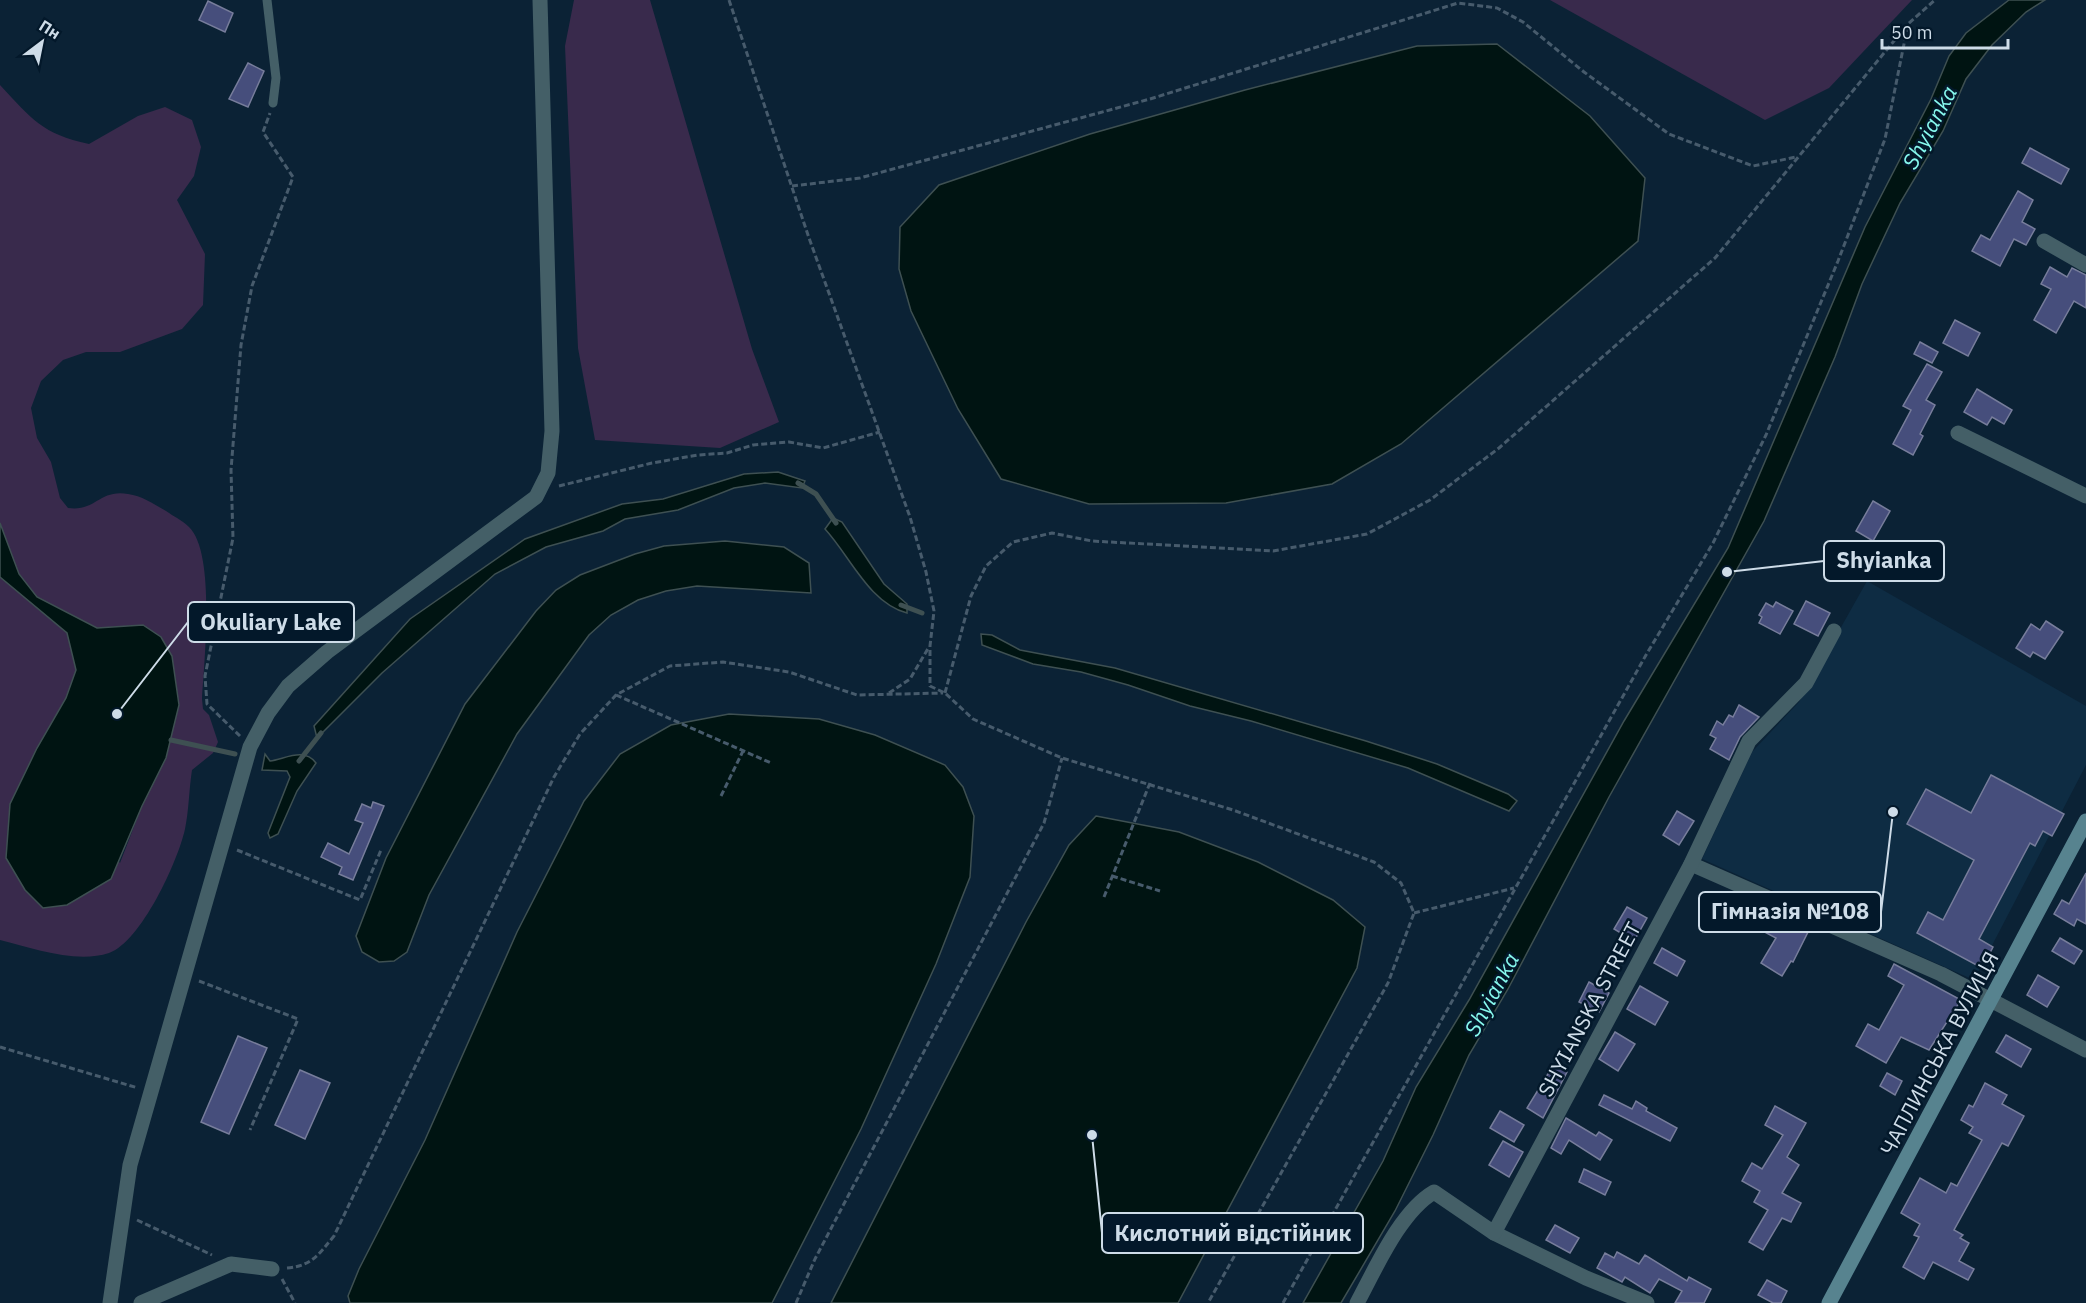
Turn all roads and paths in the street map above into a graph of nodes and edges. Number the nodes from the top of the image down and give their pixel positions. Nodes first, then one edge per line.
1 (267, 0) edge
2 (540, 0) edge
3 (729, 0) edge
4 (1935, 0) edge
5 (1908, 24) junction
6 (273, 103) joint
7 (1798, 156) junction
8 (792, 186) junction
9 (2043, 241) dead end
10 (2086, 265) edge
11 (880, 432) junction
12 (1958, 433) dead end
13 (540, 491) junction
14 (2086, 496) edge
15 (1834, 631) dead end
16 (930, 645) junction
17 (945, 693) junction
18 (888, 694) junction
19 (616, 695) junction
20 (249, 747) junction
21 (743, 751) junction
22 (1062, 758) junction
23 (771, 763) dead end
24 (1150, 783) junction
25 (721, 796) dead end
26 (2086, 822) edge
27 (224, 844) junction
28 (381, 850) dead end
29 (1691, 864) junction
30 (1113, 876) junction
31 (1515, 888) junction
32 (1160, 891) dead end
33 (1104, 897) dead end
34 (1414, 913) junction
35 (183, 975) junction
36 (1991, 1000) junction
37 (0, 1047) edge
38 (2086, 1050) edge
39 (151, 1092) junction
40 (250, 1130) dead end
41 (124, 1215) junction
42 (1494, 1233) junction
43 (231, 1264) junction
44 (272, 1269) junction
45 (110, 1303) edge
46 (141, 1303) edge
47 (295, 1303) edge
48 (796, 1303) edge
49 (1208, 1303) edge
50 (1282, 1303) edge
51 (1357, 1303) edge
52 (1647, 1303) edge
53 (1829, 1303) edge

1 - 6 lane
2 - 13 street
3 - 8 path
4 - 5 path
5 - 7 path
5 - 31 path
6 - 20 path
7 - 8 path
7 - 17 path
8 - 11 path
9 - 10 street
11 - 13 path
11 - 16 path
12 - 14 street
13 - 20 street
15 - 29 street, SHYIANSKA STREET
16 - 17 path
16 - 18 path
17 - 18 path
17 - 22 path
18 - 19 path
19 - 21 path
19 - 44 path
20 - 27 street
21 - 23 path
21 - 25 path
22 - 24 path
22 - 48 path
24 - 30 path
24 - 34 path
26 - 36 street, ЧАПЛИНСЬКА ВУЛИЦЯ
27 - 28 path
27 - 35 street
29 - 36 street
29 - 42 street, SHYIANSKA STREET
30 - 32 path
30 - 33 path
31 - 34 path
31 - 50 path
34 - 49 path
35 - 39 street
35 - 40 path
36 - 38 street
36 - 53 street, ЧАПЛИНСЬКА ВУЛИЦЯ
37 - 39 path
39 - 41 street
41 - 43 path
41 - 45 street
42 - 51 street
42 - 52 street
43 - 44 street
43 - 46 street
44 - 47 path

